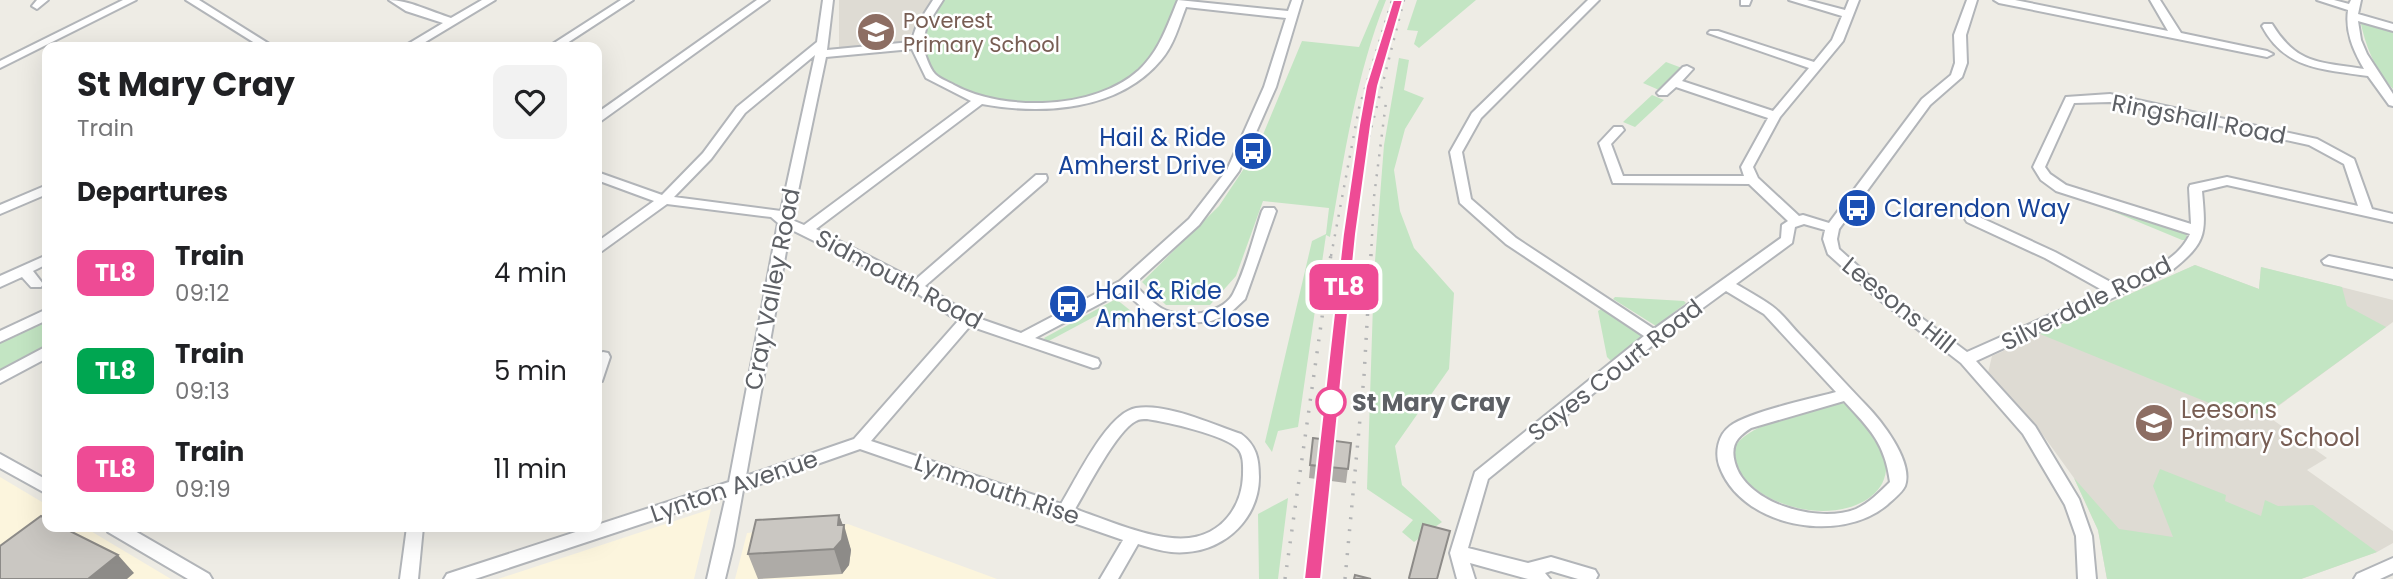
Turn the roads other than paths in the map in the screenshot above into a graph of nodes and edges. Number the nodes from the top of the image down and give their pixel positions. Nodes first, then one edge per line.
1 (131, 0) edge
2 (191, 0) edge
3 (394, 0) edge
4 (490, 0) edge
5 (628, 0) edge
6 (764, 0) edge
7 (828, 0) edge
8 (938, 0) edge
9 (1297, 0) edge
10 (1594, 0) edge
11 (1794, 0) edge
12 (1854, 0) edge
13 (1972, 0) edge
14 (1999, 0) edge
15 (2155, 0) edge
16 (2322, 0) edge
17 (1182, 1) edge
18 (2354, 8) edge
19 (1849, 14) junction
20 (1292, 15) junction
21 (452, 22) junction
22 (2267, 26) dead end
23 (2393, 28) edge
24 (1714, 33) dead end
25 (2177, 36) junction
26 (57, 42) edge
27 (260, 42) edge
28 (418, 42) edge
29 (562, 42) edge
30 (916, 45) junction
31 (42, 48) edge
32 (820, 49) junction
33 (2267, 54) dead end
34 (0, 65) edge
35 (1814, 66) junction
36 (1687, 69) dead end
37 (2370, 73) junction
38 (1674, 82) junction
39 (1663, 93) dead end
40 (980, 100) junction
41 (2393, 102) edge
42 (602, 114) edge
43 (1775, 116) junction
44 (1618, 130) dead end
45 (602, 178) edge
46 (1041, 178) dead end
47 (1752, 180) junction
48 (42, 191) edge
49 (664, 200) junction
50 (0, 210) edge
51 (1269, 211) dead end
52 (2367, 213) junction
53 (2393, 218) edge
54 (1972, 219) dead end
55 (1795, 220) junction
56 (785, 222) junction
57 (1832, 228) junction
58 (806, 230) junction
59 (2198, 230) junction
60 (602, 244) edge
61 (2329, 261) dead end
62 (42, 262) edge
63 (24, 270) junction
64 (2393, 274) edge
65 (0, 282) edge
66 (36, 284) dead end
67 (1125, 284) junction
68 (1726, 284) junction
69 (916, 286) junction
70 (2115, 291) junction
71 (42, 316) edge
72 (967, 320) junction
73 (1654, 336) junction
74 (0, 337) edge
75 (1021, 339) junction
76 (42, 354) edge
77 (603, 357) dead end
78 (1966, 359) junction
79 (602, 360) edge
80 (1093, 363) dead end
81 (0, 378) edge
82 (1847, 394) junction
83 (860, 443) junction
84 (0, 460) edge
85 (42, 485) edge
86 (734, 487) junction
87 (1065, 512) junction
88 (602, 530) edge
89 (123, 532) edge
90 (414, 532) edge
91 (597, 532) edge
92 (1135, 536) junction
93 (1458, 553) junction
94 (2393, 565) edge
95 (1534, 575) edge
96 (1589, 575) dead end
97 (203, 579) edge
98 (409, 579) edge
99 (453, 579) edge
100 (716, 579) edge
101 (1109, 579) edge
102 (1466, 579) edge
103 (2087, 579) edge
104 (2363, 579) edge

1 - 26 street
2 - 27 street
3 - 21 street
4 - 21 street
5 - 29 street
6 - 42 street
7 - 32 street, Cray Valley Road
8 - 30 street
9 - 20 street
10 - 73 street
11 - 19 street
12 - 19 street
13 - 57 street, Leesons Hill
14 - 25 street
15 - 25 street
16 - 18 street
17 - 20 street
17 - 40 street
18 - 23 street
18 - 37 street
19 - 35 street
20 - 67 street
21 - 28 street
22 - 37 street
24 - 35 street
25 - 33 street
30 - 32 street
30 - 40 street
31 - 34 street
32 - 49 street
32 - 56 street, Cray Valley Road
35 - 43 street
36 - 38 street
37 - 41 street
38 - 39 street
38 - 43 street
40 - 58 street
43 - 47 street
44 - 47 street
45 - 49 street, Sidmouth Road
46 - 69 street
47 - 55 street
48 - 50 street
49 - 56 street, Sidmouth Road
49 - 60 street
51 - 67 street
52 - 53 street
52 - 59 street
52 - 59 street, Ringshall Road
54 - 70 street
55 - 57 street
55 - 68 street, Sayes Court Road
56 - 58 street, Sidmouth Road
56 - 86 street, Cray Valley Road
57 - 78 street, Leesons Hill
58 - 69 street, Sidmouth Road
59 - 70 street, Silverdale Road
61 - 64 street
62 - 63 street
63 - 65 street
63 - 66 street
67 - 75 street
68 - 73 street, Sayes Court Road
68 - 82 street
69 - 72 street, Sidmouth Road
70 - 78 street, Silverdale Road
71 - 74 street
72 - 75 street, Sidmouth Road
72 - 83 street, Lynton Avenue
73 - 93 street, Sayes Court Road
75 - 80 street, Sidmouth Road
76 - 81 street
77 - 79 street
78 - 103 street, Leesons Hill
82 - 82 street
83 - 86 street, Lynton Avenue
83 - 87 street, Lynmouth Rise
84 - 85 street
86 - 88 street, Lynton Avenue
86 - 100 street, Cray Valley Road
87 - 92 street, Lynmouth Rise
87 - 92 street, Lynmouth Rise
89 - 97 street
90 - 98 street
91 - 99 street, Lynton Avenue
92 - 101 street
93 - 95 street
93 - 102 street
94 - 104 street
95 - 96 street

